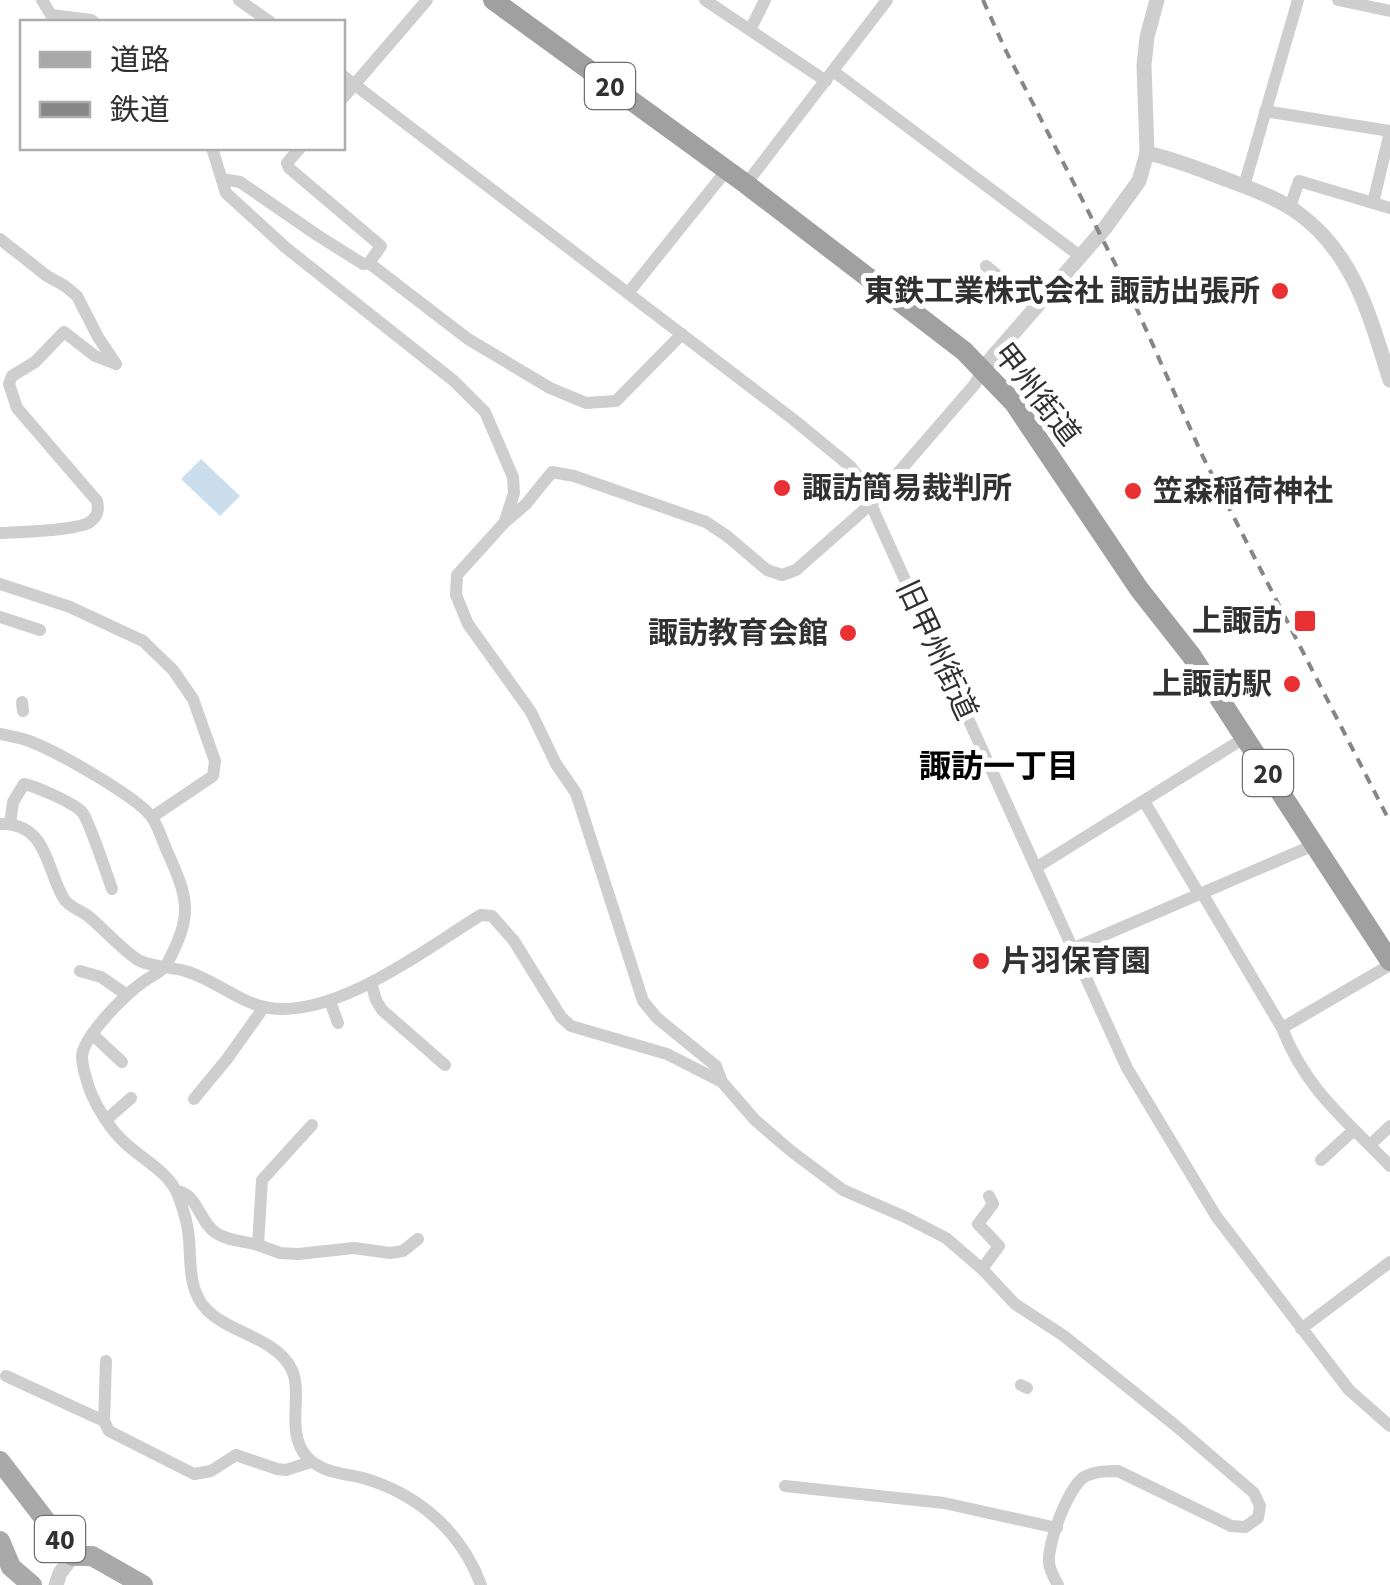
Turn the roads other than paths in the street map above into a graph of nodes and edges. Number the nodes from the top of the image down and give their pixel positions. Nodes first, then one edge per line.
1 (42, 0) edge
2 (238, 0) edge
3 (428, 0) edge
4 (493, 0) edge
5 (705, 0) edge
6 (766, 0) edge
7 (1157, 0) edge
8 (1298, 0) edge
9 (1338, 0) edge
10 (885, 1) edge
11 (1390, 11) edge
12 (91, 20) edge
13 (267, 20) edge
14 (750, 30) junction
15 (853, 44) junction
16 (866, 55) dead end
17 (830, 76) junction
18 (345, 78) edge
19 (355, 84) junction
20 (345, 96) edge
21 (1265, 111) junction
22 (1390, 132) edge
23 (213, 150) edge
24 (298, 150) edge
25 (1147, 153) junction
26 (726, 171) junction
27 (222, 179) junction
28 (746, 184) junction
29 (1244, 186) junction
30 (1373, 203) junction
31 (1290, 207) junction
32 (1390, 208) edge
33 (0, 239) edge
34 (1080, 256) junction
35 (368, 263) junction
36 (986, 266) dead end
37 (629, 292) junction
38 (1034, 306) junction
39 (682, 334) junction
40 (983, 368) junction
41 (1390, 380) edge
42 (872, 504) junction
43 (504, 523) junction
44 (0, 534) edge
45 (0, 584) edge
46 (0, 617) edge
47 (40, 630) dead end
48 (0, 734) edge
49 (1246, 737) junction
50 (6, 799) edge
51 (1144, 801) junction
52 (152, 817) junction
53 (5, 824) edge
54 (1314, 845) junction
55 (1037, 867) junction
56 (112, 888) dead end
57 (1201, 894) junction
58 (198, 896) dead end
59 (186, 913) junction
60 (1074, 948) junction
61 (1390, 963) edge
62 (166, 967) junction
63 (80, 971) dead end
64 (372, 982) junction
65 (128, 995) junction
66 (330, 1001) junction
67 (264, 1007) junction
68 (338, 1023) dead end
69 (1282, 1028) junction
70 (92, 1034) junction
71 (122, 1062) dead end
72 (444, 1066) dead end
73 (722, 1082) junction
74 (131, 1098) dead end
75 (194, 1099) dead end
76 (106, 1120) junction
77 (312, 1125) dead end
78 (1390, 1126) edge
79 (1354, 1130) junction
80 (1370, 1145) junction
81 (1321, 1160) dead end
82 (1390, 1166) edge
83 (177, 1191) junction
84 (989, 1196) dead end
85 (418, 1239) dead end
86 (258, 1245) junction
87 (1390, 1262) edge
88 (982, 1269) junction
89 (1301, 1329) junction
90 (106, 1361) dead end
91 (6, 1376) dead end
92 (104, 1421) junction
93 (1390, 1426) edge
94 (0, 1461) edge
95 (311, 1462) junction
96 (784, 1486) dead end
97 (1057, 1528) junction
98 (0, 1541) edge
99 (73, 1556) junction
100 (32, 1585) edge
101 (56, 1585) edge
102 (143, 1585) edge
103 (481, 1585) edge
104 (1058, 1585) edge

1 - 12 street
2 - 13 street
3 - 19 street
4 - 26 highway, 甲州街道 / 20
5 - 14 street
6 - 14 street
7 - 25 street
8 - 21 street
9 - 11 street
10 - 15 street
14 - 17 street
15 - 16 street
15 - 17 street
17 - 28 street
17 - 34 street
18 - 19 street, 旧甲州街道
19 - 20 street
19 - 37 street, 旧甲州街道
21 - 22 street
21 - 29 street
22 - 30 street
23 - 27 street
24 - 35 street
25 - 29 street
25 - 34 street
26 - 28 highway, 甲州街道 / 20
26 - 37 street
27 - 35 street
27 - 43 street
28 - 40 highway, 甲州街道 / 20
29 - 31 street
30 - 31 street
30 - 32 street
31 - 41 street
33 - 44 street
34 - 38 street
35 - 39 street
36 - 38 street
37 - 39 street, 旧甲州街道
38 - 40 street
39 - 42 street, 旧甲州街道
40 - 42 street
40 - 49 highway, 甲州街道 / 20
42 - 43 street
42 - 55 street, 旧甲州街道
43 - 73 street
45 - 52 street
46 - 47 street
48 - 52 street
49 - 51 street
49 - 54 highway, 甲州街道 / 20
50 - 53 street
50 - 56 street
51 - 55 street
51 - 57 street
52 - 59 street
53 - 62 street
54 - 57 street
54 - 61 highway, 甲州街道 / 20
55 - 60 street, 旧甲州街道
57 - 60 street
57 - 69 street
58 - 59 street
59 - 62 street
60 - 89 street, 旧甲州街道
61 - 69 street
62 - 65 street
62 - 67 street
63 - 65 street
64 - 66 street
64 - 72 street
64 - 73 street
65 - 70 street
66 - 67 street
66 - 68 street
67 - 75 street
69 - 79 street
70 - 71 street
70 - 76 street
73 - 88 street
74 - 76 street
76 - 83 street
77 - 86 street
78 - 80 street
79 - 80 street
79 - 81 street
80 - 82 street
83 - 86 street
83 - 95 street
84 - 88 street
85 - 86 street
87 - 89 street
88 - 97 street
89 - 93 street, 旧甲州街道
90 - 92 street
91 - 92 street
92 - 95 street
94 - 99 main road, 40
95 - 103 street
96 - 97 street
97 - 104 street
98 - 100 main road, 40
99 - 101 street
99 - 102 main road, 40

